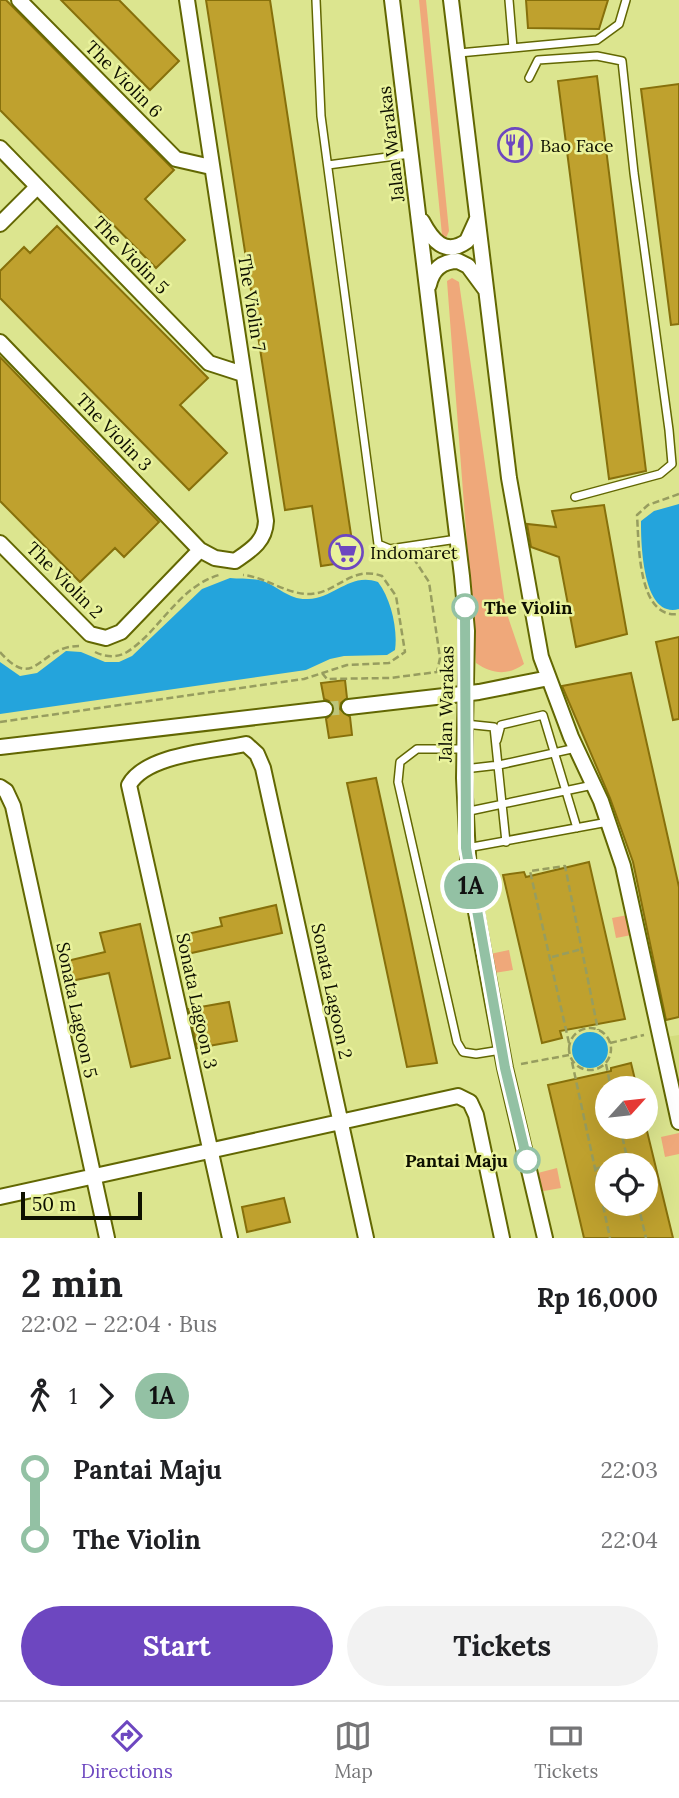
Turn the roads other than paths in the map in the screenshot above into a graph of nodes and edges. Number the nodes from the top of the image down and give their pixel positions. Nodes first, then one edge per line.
1 (19, 0) edge
2 (187, 0) edge
3 (316, 0) edge
4 (392, 0) edge
5 (451, 0) edge
6 (509, 0) edge
7 (626, 0) edge
8 (513, 48) junction
9 (459, 54) junction
10 (529, 78) dead end
11 (0, 148) edge
12 (412, 154) junction
13 (328, 165) junction
14 (211, 167) junction
15 (37, 187) junction
16 (478, 215) junction
17 (419, 216) junction
18 (0, 224) edge
19 (487, 292) junction
20 (428, 293) junction
21 (0, 342) edge
22 (243, 374) junction
23 (575, 497) dead end
24 (458, 539) junction
25 (0, 543) edge
26 (200, 550) junction
27 (549, 678) junction
28 (467, 694) junction
29 (349, 707) tunnel mouth
30 (325, 709) tunnel mouth
31 (560, 711) junction
32 (543, 715) junction
33 (465, 724) junction
34 (497, 740) junction
35 (0, 747) edge
36 (576, 748) junction
37 (464, 749) junction
38 (257, 754) joint
39 (555, 755) junction
40 (499, 765) junction
41 (464, 769) junction
42 (593, 785) junction
43 (3, 789) edge
44 (566, 791) junction
45 (503, 806) junction
46 (464, 812) junction
47 (608, 822) junction
48 (577, 828) junction
49 (506, 842) junction
50 (466, 848) junction
51 (502, 1049) junction
52 (340, 1122) junction
53 (679, 1122) edge
54 (210, 1150) junction
55 (93, 1176) junction
56 (0, 1197) edge
57 (107, 1238) edge
58 (230, 1238) edge
59 (366, 1238) edge
60 (502, 1238) edge
61 (545, 1238) edge

1 - 14 street, The Violin 6
2 - 14 street, The Violin 7
3 - 13 lane
4 - 12 street, Jalan Warakas
5 - 9 street
6 - 8 lane
7 - 8 lane
8 - 9 lane
9 - 16 street
10 - 23 lane
11 - 15 street, The Violin 5
12 - 13 lane
12 - 17 street, Jalan Warakas
13 - 24 lane
14 - 22 street, The Violin 7
15 - 18 street
15 - 22 street, The Violin 5
16 - 17 street
16 - 19 street
17 - 20 street, Jalan Warakas
19 - 20 street
19 - 27 street
20 - 24 street, Jalan Warakas
21 - 26 street, The Violin 3
22 - 26 street, The Violin 7
24 - 28 street, Jalan Warakas
25 - 26 street, The Violin 2
27 - 28 street
27 - 31 street
28 - 29 street
28 - 33 street, Jalan Warakas
30 - 35 street
31 - 32 lane
31 - 36 street
32 - 34 lane
32 - 39 lane
33 - 34 lane
33 - 37 street, Jalan Warakas
34 - 40 lane
36 - 39 lane
36 - 42 street
37 - 41 street, Jalan Warakas
37 - 51 lane
38 - 52 street, Sonata Lagoon 2
38 - 54 street, Sonata Lagoon 3
39 - 40 lane
39 - 44 lane
40 - 41 lane
40 - 45 lane
41 - 46 street, Jalan Warakas
42 - 44 lane
42 - 47 street
43 - 55 street, Sonata Lagoon 5
44 - 45 lane
44 - 48 lane
45 - 46 lane
45 - 49 lane
46 - 50 street, Jalan Warakas
47 - 48 lane
47 - 53 street
48 - 49 lane
49 - 50 lane
50 - 51 street, Jalan Warakas
51 - 61 street, Jalan Warakas
52 - 54 street
52 - 59 street, Sonata Lagoon 2
52 - 60 street
54 - 55 street
54 - 58 street, Sonata Lagoon 3
55 - 56 street
55 - 57 street, Sonata Lagoon 5

